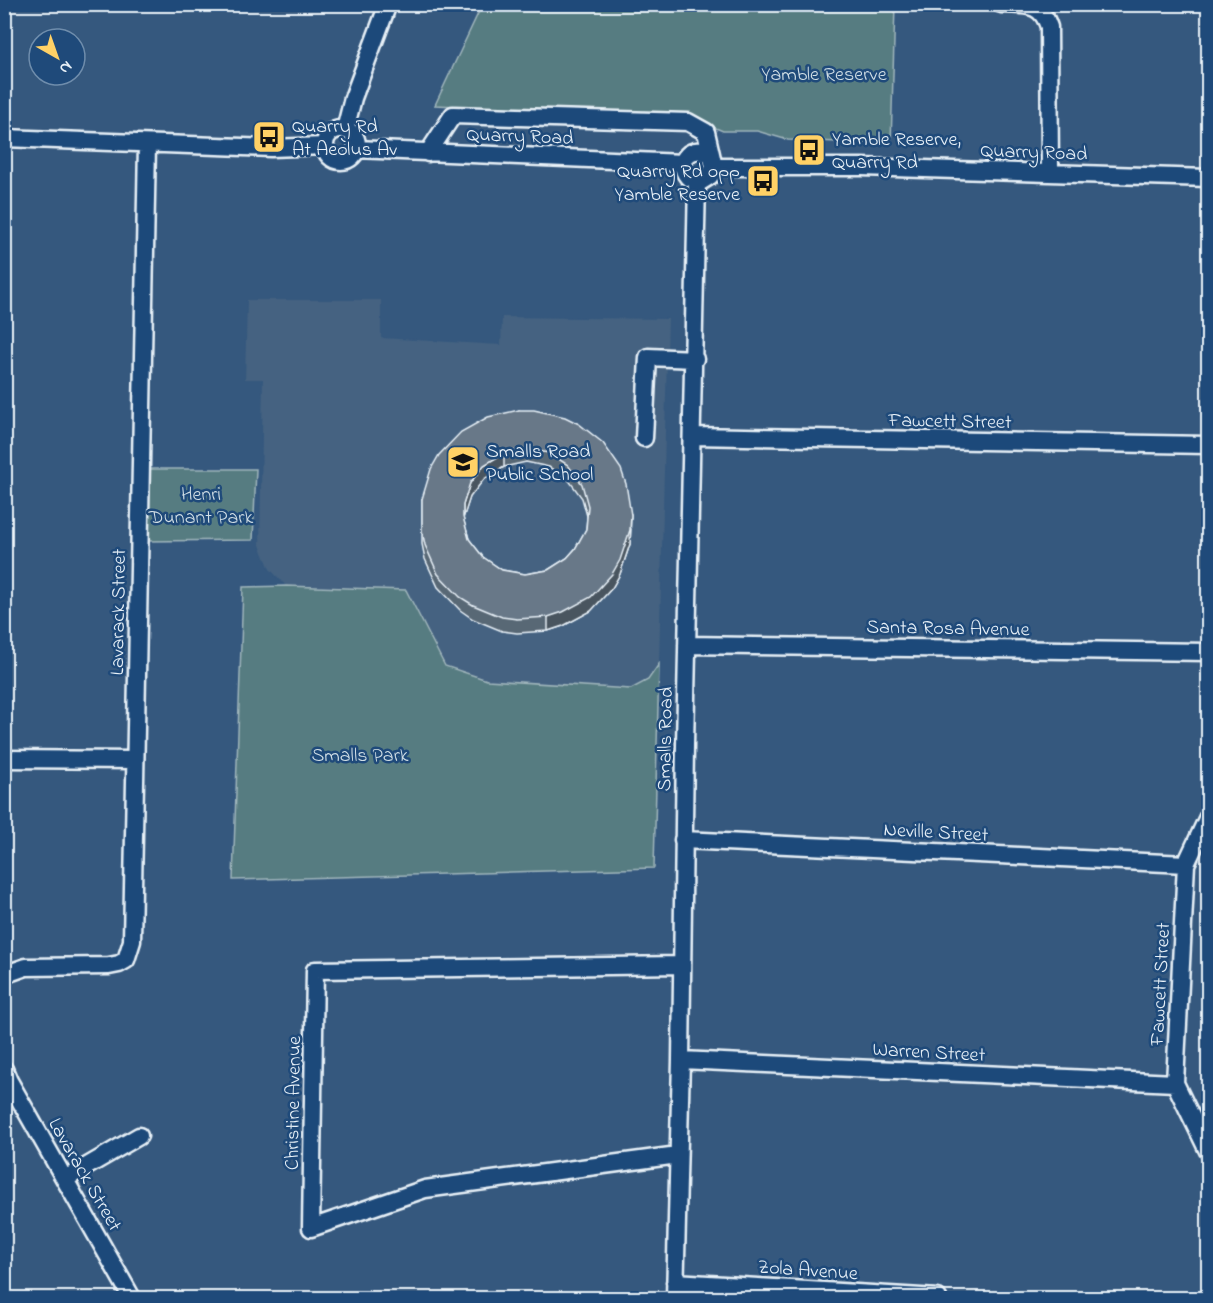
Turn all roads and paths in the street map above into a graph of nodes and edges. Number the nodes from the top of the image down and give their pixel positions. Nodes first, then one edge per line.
1 (388, 4) edge
2 (1001, 4) edge
3 (345, 130) junction
4 (4, 138) edge
5 (147, 144) junction
6 (325, 146) junction
7 (356, 149) junction
8 (428, 153) junction
9 (712, 161) junction
10 (683, 163) junction
11 (1050, 172) junction
12 (1209, 178) edge
13 (698, 181) junction
14 (695, 359) junction
15 (692, 436) junction
16 (644, 438) dead end
17 (1209, 445) edge
18 (687, 645) junction
19 (1209, 652) edge
20 (4, 759) edge
21 (135, 760) junction
22 (1209, 817) edge
23 (683, 840) junction
24 (1186, 864) junction
25 (681, 965) junction
26 (9, 973) dead end
27 (681, 1060) junction
28 (4, 1069) edge
29 (1175, 1083) junction
30 (139, 1136) dead end
31 (1209, 1151) edge
32 (678, 1155) junction
33 (65, 1179) junction
34 (675, 1290) edge
35 (132, 1299) edge
36 (938, 1299) edge

1 - 3 street
2 - 11 street
3 - 6 street
3 - 7 street
4 - 5 street
5 - 6 street
5 - 21 street, Lavarack Street
6 - 7 street
7 - 8 street, Quarry Road
8 - 9 street
8 - 10 street, Quarry Road
9 - 10 street
9 - 11 street, Quarry Road
9 - 13 street
10 - 13 street
11 - 12 street, Quarry Road
13 - 14 street, Smalls Road
14 - 15 street, Smalls Road
14 - 16 street
15 - 17 street, Fawcett Street
15 - 18 street, Smalls Road
18 - 19 street, Santa Rosa Avenue
18 - 23 street, Smalls Road
20 - 21 street
21 - 26 street, Lavarack Street
22 - 24 street, Fawcett Street
23 - 24 street, Neville Street
23 - 25 street, Smalls Road
24 - 29 street, Fawcett Street
25 - 27 street, Smalls Road
25 - 32 street, Christine Avenue
27 - 29 street, Warren Street
27 - 32 street, Smalls Road
28 - 33 street, Lavarack Street
29 - 31 street, Fawcett Street
30 - 33 street
32 - 34 street, Smalls Road
33 - 35 street, Lavarack Street
34 - 36 street, Zola Avenue

